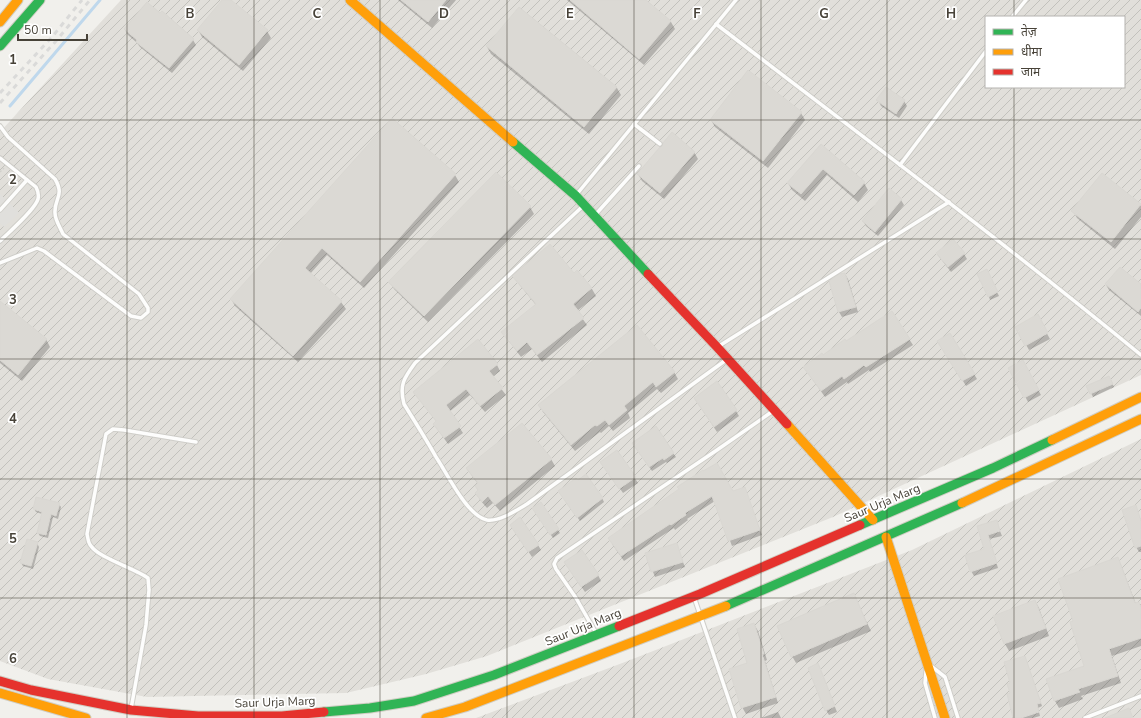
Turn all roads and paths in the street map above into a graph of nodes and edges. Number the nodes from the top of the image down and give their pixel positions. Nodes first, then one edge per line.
1 (18, 0) edge
2 (40, 0) edge
3 (350, 0) edge
4 (736, 0) edge
5 (1026, 0) edge
6 (1013, 16) edge
7 (0, 22) edge
8 (716, 24) junction
9 (0, 46) edge
10 (985, 52) edge
11 (634, 124) junction
12 (0, 126) edge
13 (660, 144) dead end
14 (0, 158) edge
15 (900, 165) junction
16 (639, 166) dead end
17 (27, 180) junction
18 (576, 196) junction
19 (949, 202) junction
20 (584, 205) junction
21 (0, 210) edge
22 (594, 216) junction
23 (0, 241) edge
24 (0, 263) edge
25 (717, 347) junction
26 (1141, 355) edge
27 (727, 359) junction
28 (1141, 397) edge
29 (774, 410) junction
30 (1141, 419) edge
31 (196, 442) dead end
32 (873, 520) junction
33 (886, 537) junction
34 (694, 596) junction
35 (700, 616) junction
36 (597, 634) junction
37 (927, 663) junction
38 (0, 681) edge
39 (0, 693) edge
40 (1141, 696) edge
41 (370, 708) junction
42 (131, 710) junction
43 (86, 718) edge
44 (372, 718) edge
45 (426, 718) edge
46 (735, 718) edge
47 (935, 718) edge
48 (945, 718) edge
49 (958, 718) edge
50 (1085, 718) edge

1 - 7 street
2 - 9 street
3 - 18 street
4 - 8 lane
5 - 6 lane
8 - 11 lane
8 - 15 lane
10 - 15 lane
11 - 13 lane
11 - 18 lane
12 - 24 lane
14 - 17 lane
15 - 19 lane
16 - 22 lane
17 - 21 lane
17 - 23 lane
18 - 20 street
19 - 25 lane
19 - 26 lane
20 - 22 street
20 - 27 lane
22 - 25 street
25 - 27 street
27 - 29 street
28 - 32 street, Saur Urja Marg
29 - 32 street
29 - 36 lane
30 - 33 street
31 - 42 lane
32 - 34 street, Saur Urja Marg
33 - 35 street
33 - 37 street
34 - 35 lane
34 - 36 street, Saur Urja Marg
35 - 45 street
35 - 46 lane
36 - 41 street, Saur Urja Marg
37 - 47 lane
37 - 48 street
37 - 49 lane
38 - 42 street, Saur Urja Marg
39 - 43 street
40 - 50 lane
41 - 42 street, Saur Urja Marg
41 - 44 street

